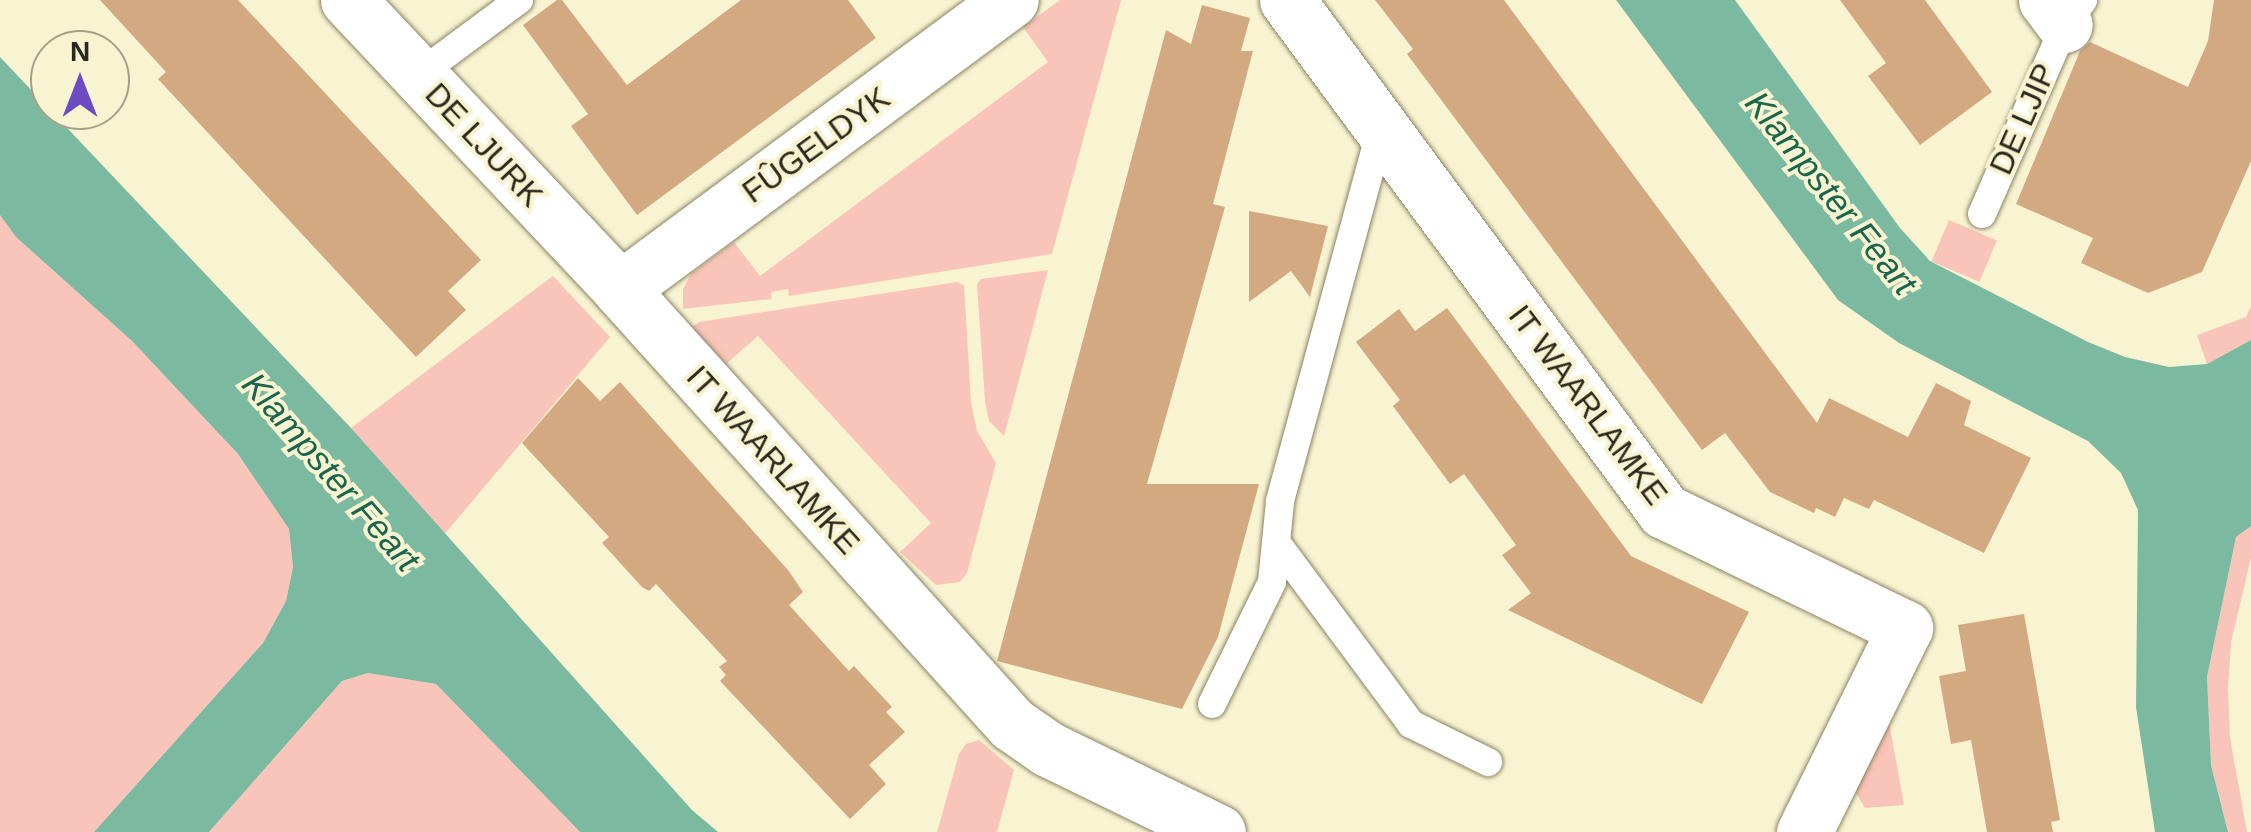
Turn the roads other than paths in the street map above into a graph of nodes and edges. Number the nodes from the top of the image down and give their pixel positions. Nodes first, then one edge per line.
1 (348, 0) edge
2 (519, 0) edge
3 (1012, 0) edge
4 (1286, 0) edge
5 (2065, 8) edge
6 (418, 75) junction
7 (1381, 129) junction
8 (1982, 214) dead end
9 (620, 289) junction
10 (1276, 542) junction
11 (1212, 704) dead end
12 (1488, 762) dead end
13 (1218, 832) edge
14 (1804, 832) edge

1 - 6 street, DE LJURK
2 - 6 lane
3 - 9 street, FÛGELDYK
4 - 7 street, IT WAARLAMKE
5 - 8 lane, DE LJIP
6 - 9 street, DE LJURK
7 - 10 lane
7 - 14 street, IT WAARLAMKE
9 - 13 street, IT WAARLAMKE
10 - 11 lane
10 - 12 lane

